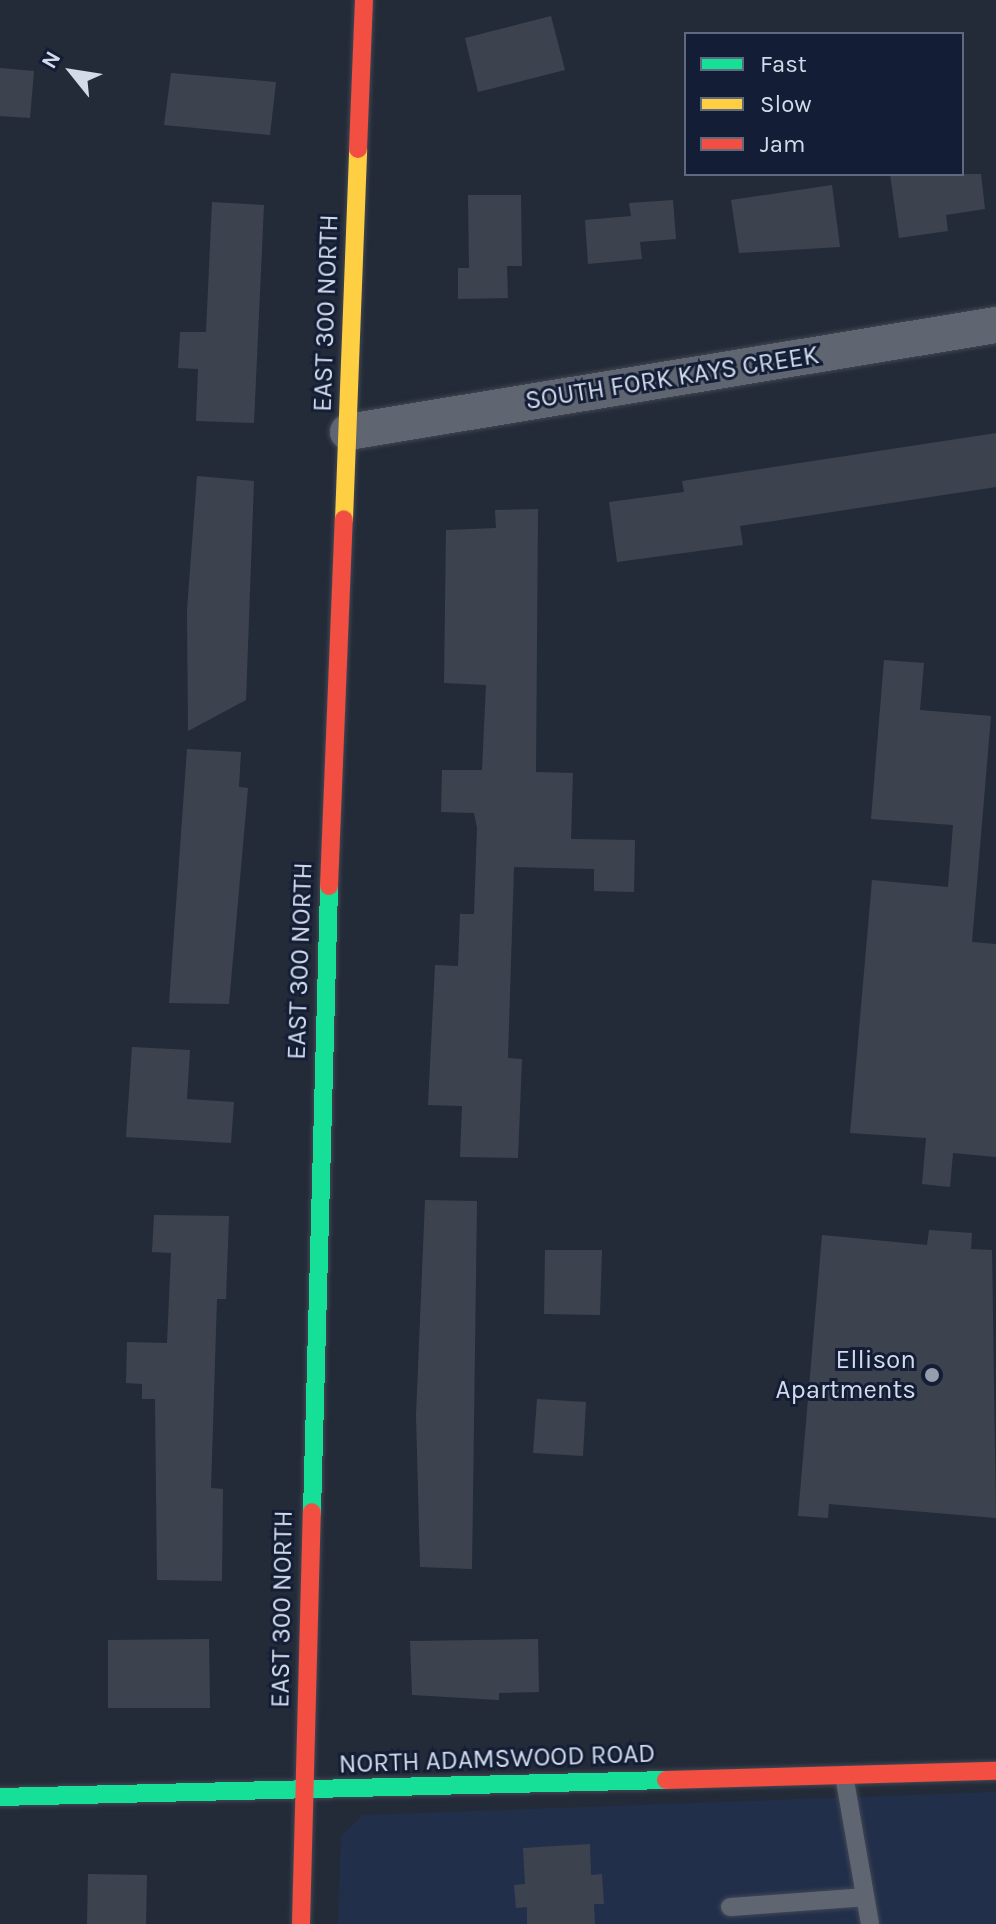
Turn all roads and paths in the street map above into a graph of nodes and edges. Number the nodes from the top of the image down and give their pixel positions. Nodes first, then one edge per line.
1 (364, 0) edge
2 (996, 325) edge
3 (348, 432) junction
4 (996, 1771) edge
5 (844, 1775) junction
6 (304, 1790) junction
7 (0, 1797) edge
8 (865, 1897) junction
9 (730, 1907) dead end
10 (301, 1924) edge
11 (870, 1924) edge

1 - 3 street, EAST 300 NORTH
2 - 3 street, SOUTH FORK KAYS CREEK
3 - 6 street, EAST 300 NORTH
4 - 5 street, NORTH ADAMSWOOD ROAD
5 - 6 street, NORTH ADAMSWOOD ROAD
5 - 8 lane
6 - 7 street, NORTH ADAMSWOOD ROAD
6 - 10 street, EAST 300 NORTH
8 - 9 lane
8 - 11 lane

